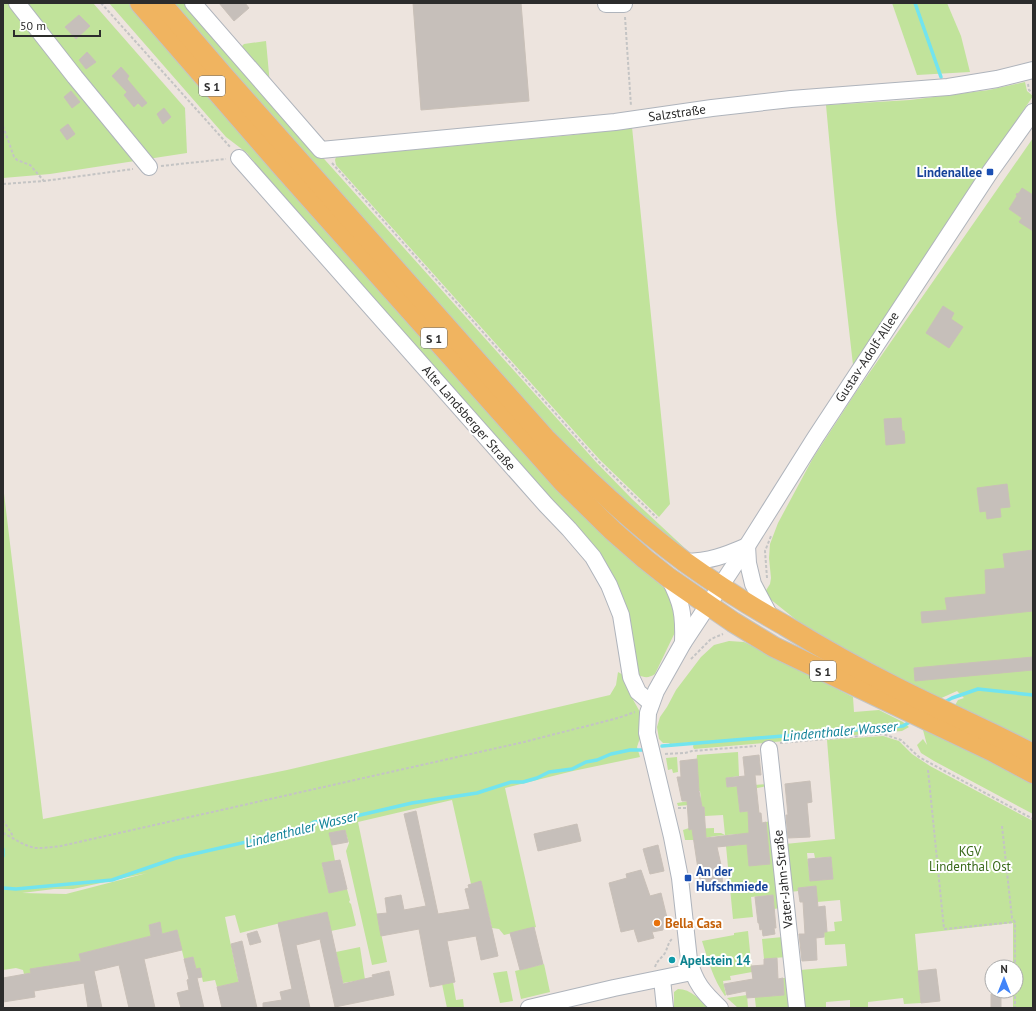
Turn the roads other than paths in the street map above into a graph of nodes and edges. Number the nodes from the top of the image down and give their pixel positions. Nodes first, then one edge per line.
1 (17, 3) edge
2 (140, 3) edge
3 (161, 3) edge
4 (193, 3) edge
5 (606, 4) dead end
6 (624, 4) road end
7 (1030, 75) edge
8 (1033, 112) edge
9 (239, 158) road end
10 (149, 167) dead end
11 (747, 546) junction
12 (685, 562) junction
13 (668, 578) junction
14 (720, 586) junction
15 (708, 605) junction
16 (771, 618) junction
17 (683, 643) junction
18 (651, 703) junction
19 (927, 712) junction
20 (764, 747) road end
21 (1033, 754) edge
22 (1033, 773) edge
23 (692, 972) junction
24 (656, 980) junction
25 (529, 1008) edge
26 (665, 1008) edge
27 (720, 1008) edge
28 (797, 1008) edge

1 - 10 street
2 - 13 main road, S 1
3 - 12 main road, S 1
4 - 7 street, Salzstraße
5 - 6 street
8 - 11 street, Gustav-Adolf-Allee
9 - 18 street, Alte Landsberger Straße
11 - 12 street
11 - 14 street, Gustav-Adolf-Allee
11 - 16 street
12 - 14 main road, S 1
13 - 15 main road, S 1
13 - 17 street
14 - 15 street, Gustav-Adolf-Allee
14 - 16 main road, S 1
15 - 17 street
15 - 19 main road, S 1
16 - 19 main road, S 1
17 - 18 street
18 - 23 street
19 - 21 main road, S 1
19 - 22 main road, S 1
20 - 28 street, Vater-Jahn-Straße
23 - 24 street
23 - 27 street
24 - 25 street
24 - 26 street

